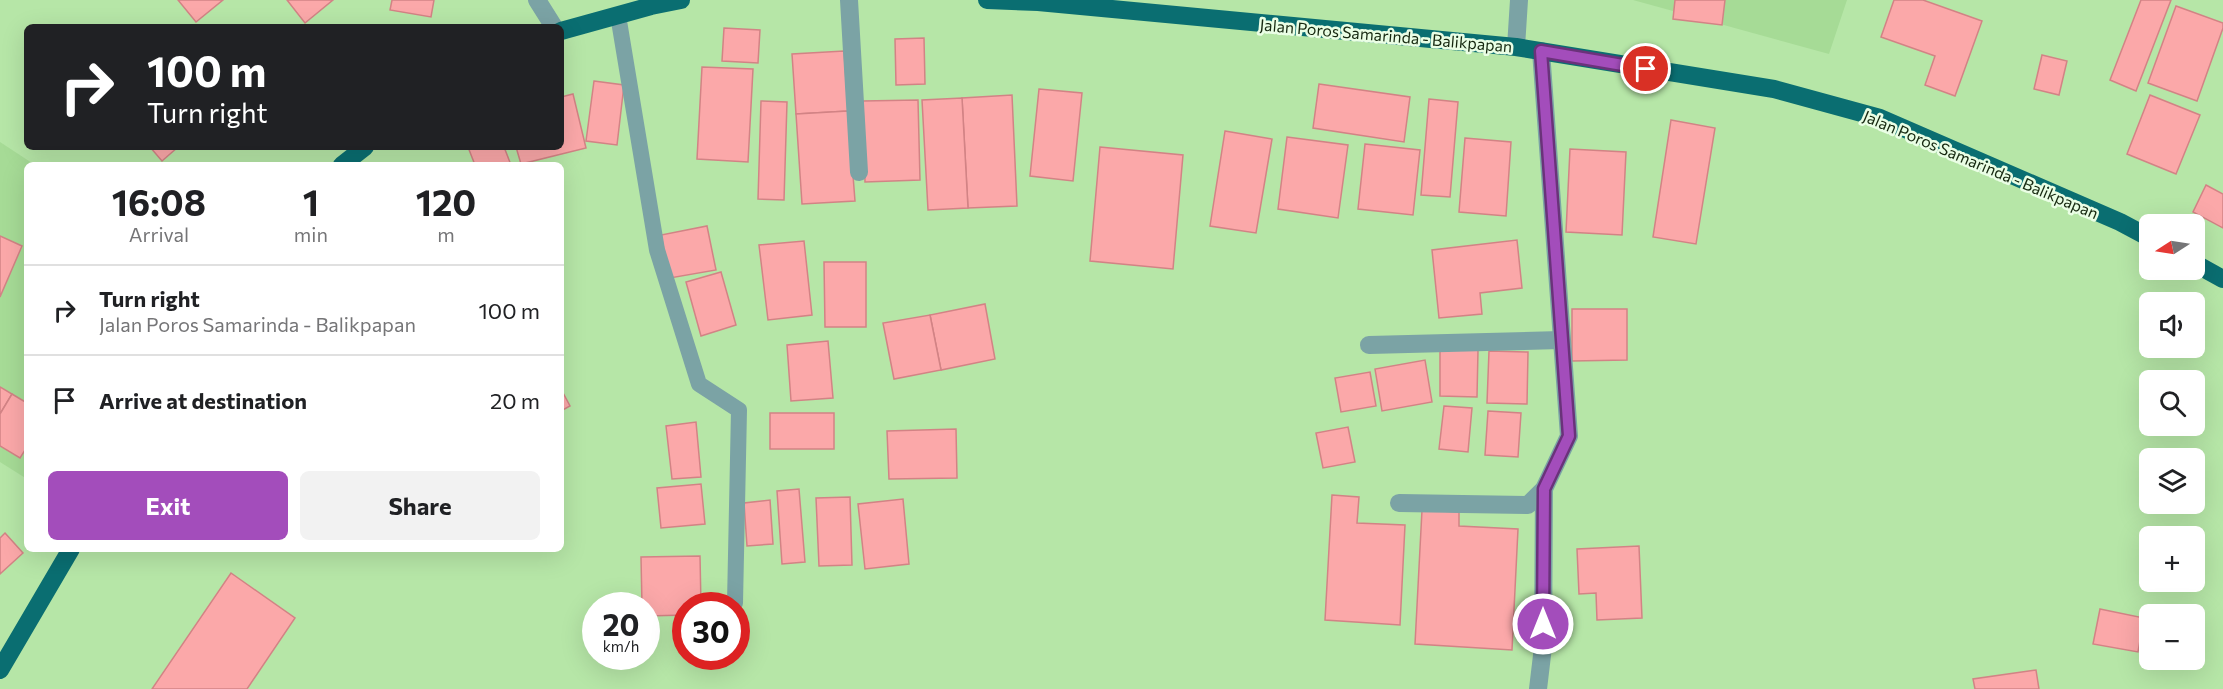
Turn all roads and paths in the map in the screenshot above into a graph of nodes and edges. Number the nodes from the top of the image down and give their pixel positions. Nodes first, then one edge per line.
1 (537, 0) edge
2 (681, 0) edge
3 (849, 0) edge
4 (987, 0) edge
5 (1519, 0) edge
6 (1038, 1) edge
7 (618, 15) junction
8 (552, 24) edge
9 (564, 30) edge
10 (1516, 47) junction
11 (1541, 51) junction
12 (360, 150) edge
13 (346, 162) edge
14 (859, 172) dead end
15 (2139, 232) edge
16 (2205, 269) edge
17 (2223, 279) edge
18 (1561, 340) junction
19 (1369, 345) dead end
20 (1544, 489) junction
21 (1399, 503) dead end
22 (69, 552) edge
23 (735, 592) edge
24 (0, 670) edge
25 (1538, 689) edge

1 - 8 street
2 - 7 highway
3 - 14 street
4 - 6 highway, Jalan Poros Samarinda - Balikpapan
5 - 10 street
6 - 10 highway, Jalan Poros Samarinda - Balikpapan
7 - 9 highway
7 - 23 lane
10 - 11 highway, Jalan Poros Samarinda - Balikpapan
11 - 15 highway, Jalan Poros Samarinda - Balikpapan
11 - 18 street
12 - 13 highway
16 - 17 highway
18 - 19 street
18 - 20 street
20 - 21 street
20 - 25 street
22 - 24 highway

